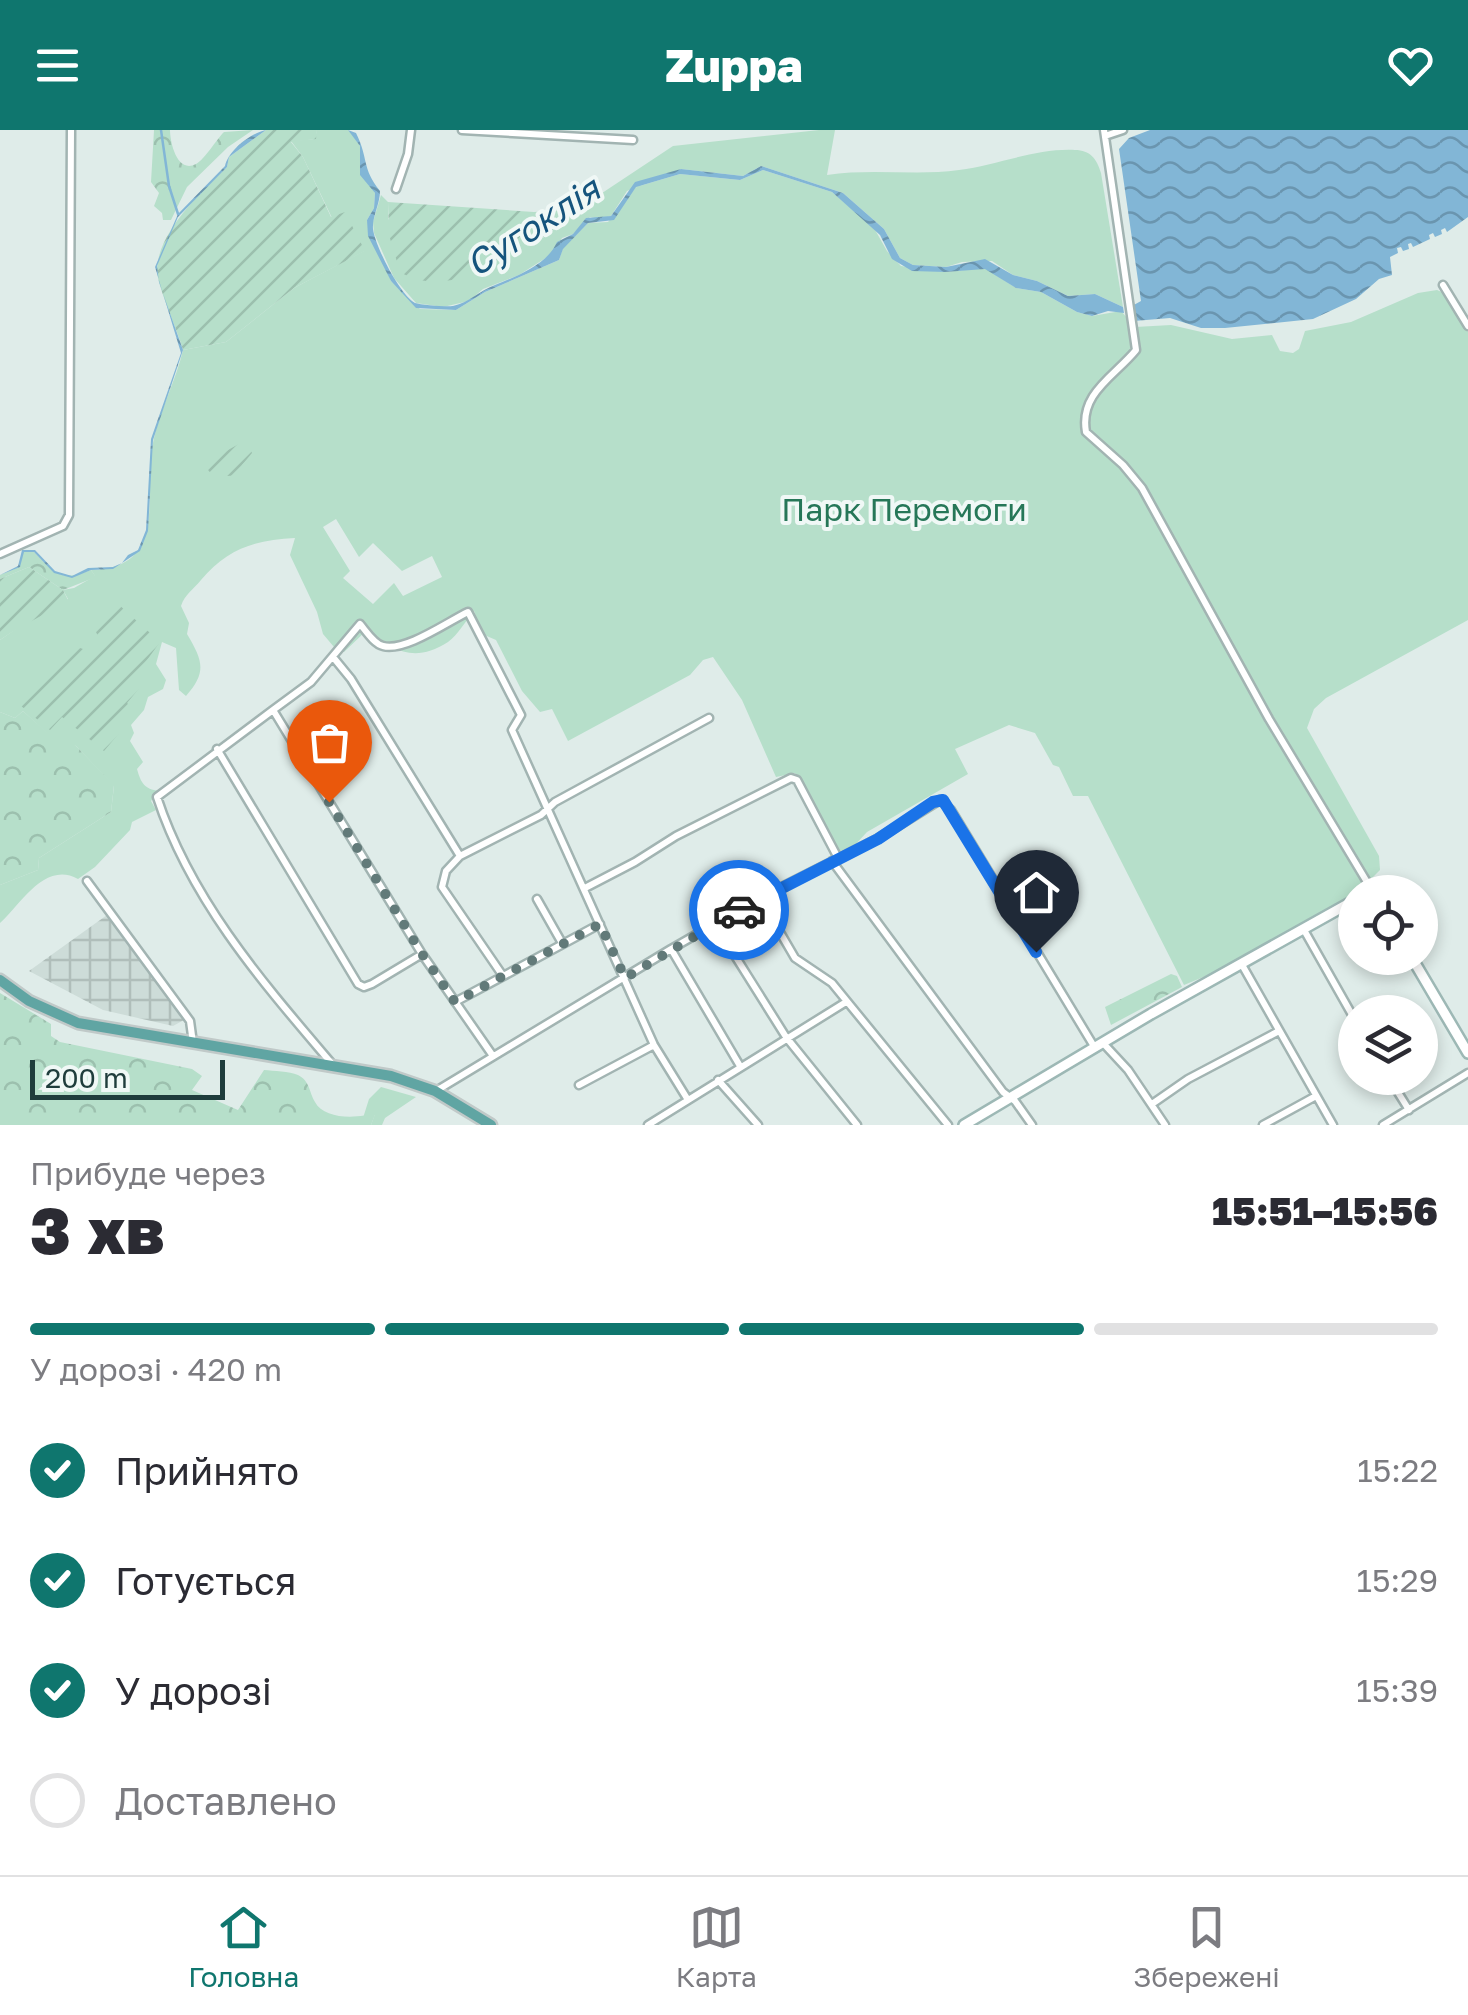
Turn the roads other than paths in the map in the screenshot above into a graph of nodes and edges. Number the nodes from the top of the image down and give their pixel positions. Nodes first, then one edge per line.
1 (71, 130) edge
2 (411, 130) edge
3 (462, 130) edge
4 (1123, 130) edge
5 (1104, 133) edge
6 (634, 140) dead end
7 (396, 189) dead end
8 (1443, 284) dead end
9 (1468, 326) edge
10 (0, 554) edge
11 (333, 657) junction
12 (273, 710) junction
13 (709, 718) dead end
14 (216, 749) junction
15 (548, 810) junction
16 (460, 856) junction
17 (835, 859) junction
18 (1363, 875) edge
19 (87, 880) dead end
20 (585, 888) junction
21 (760, 898) junction
22 (537, 899) dead end
23 (1338, 910) edge
24 (600, 924) junction
25 (716, 924) junction
26 (1304, 930) junction
27 (562, 944) junction
28 (670, 950) junction
29 (422, 954) junction
30 (1241, 963) junction
31 (1422, 975) edge
32 (503, 976) junction
33 (625, 978) junction
34 (0, 980) edge
35 (1341, 995) edge
36 (455, 1002) junction
37 (846, 1002) junction
38 (1279, 1032) junction
39 (786, 1037) junction
40 (193, 1043) junction
41 (654, 1045) junction
42 (1099, 1046) junction
43 (1468, 1054) edge
44 (493, 1056) junction
45 (334, 1065) junction
46 (740, 1066) junction
47 (1468, 1073) edge
48 (718, 1080) junction
49 (578, 1085) dead end
50 (435, 1092) junction
51 (1399, 1095) edge
52 (1316, 1096) junction
53 (1010, 1098) junction
54 (688, 1100) junction
55 (1152, 1104) junction
56 (1408, 1110) junction
57 (491, 1125) edge
58 (648, 1125) edge
59 (758, 1125) edge
60 (858, 1125) edge
61 (948, 1125) edge
62 (964, 1125) edge
63 (1032, 1125) edge
64 (1165, 1125) edge
65 (1263, 1125) edge
66 (1334, 1125) edge
67 (1382, 1125) edge

1 - 10 street
2 - 7 street
3 - 6 street
4 - 5 street
5 - 18 street
8 - 9 street
11 - 12 street
11 - 15 street
11 - 16 street
12 - 14 street
12 - 29 street
13 - 15 street
14 - 29 street
14 - 45 street
15 - 16 street
15 - 20 street
16 - 32 street
17 - 20 street
17 - 21 street
17 - 42 street
17 - 53 street
19 - 40 street
20 - 24 street
21 - 25 street
21 - 37 street
22 - 27 street
23 - 26 street
24 - 27 street
24 - 33 street
25 - 28 street
25 - 39 street
26 - 30 street
26 - 35 street
27 - 32 street
28 - 33 street
28 - 46 street
29 - 36 street
30 - 38 street
30 - 42 street
31 - 43 street
32 - 36 street
33 - 41 street
33 - 44 street
34 - 40 main road
36 - 44 street
37 - 39 street
37 - 61 street
38 - 52 street
38 - 55 street
39 - 46 street
39 - 60 street
40 - 45 main road
41 - 49 street
41 - 54 street
42 - 53 street
42 - 55 street
44 - 50 street
45 - 50 main road
46 - 48 street
47 - 56 street
48 - 54 street
48 - 59 street
50 - 57 main road
51 - 56 street
52 - 65 street
52 - 66 street
53 - 62 street
53 - 63 street
54 - 58 street
55 - 64 street
56 - 67 street

